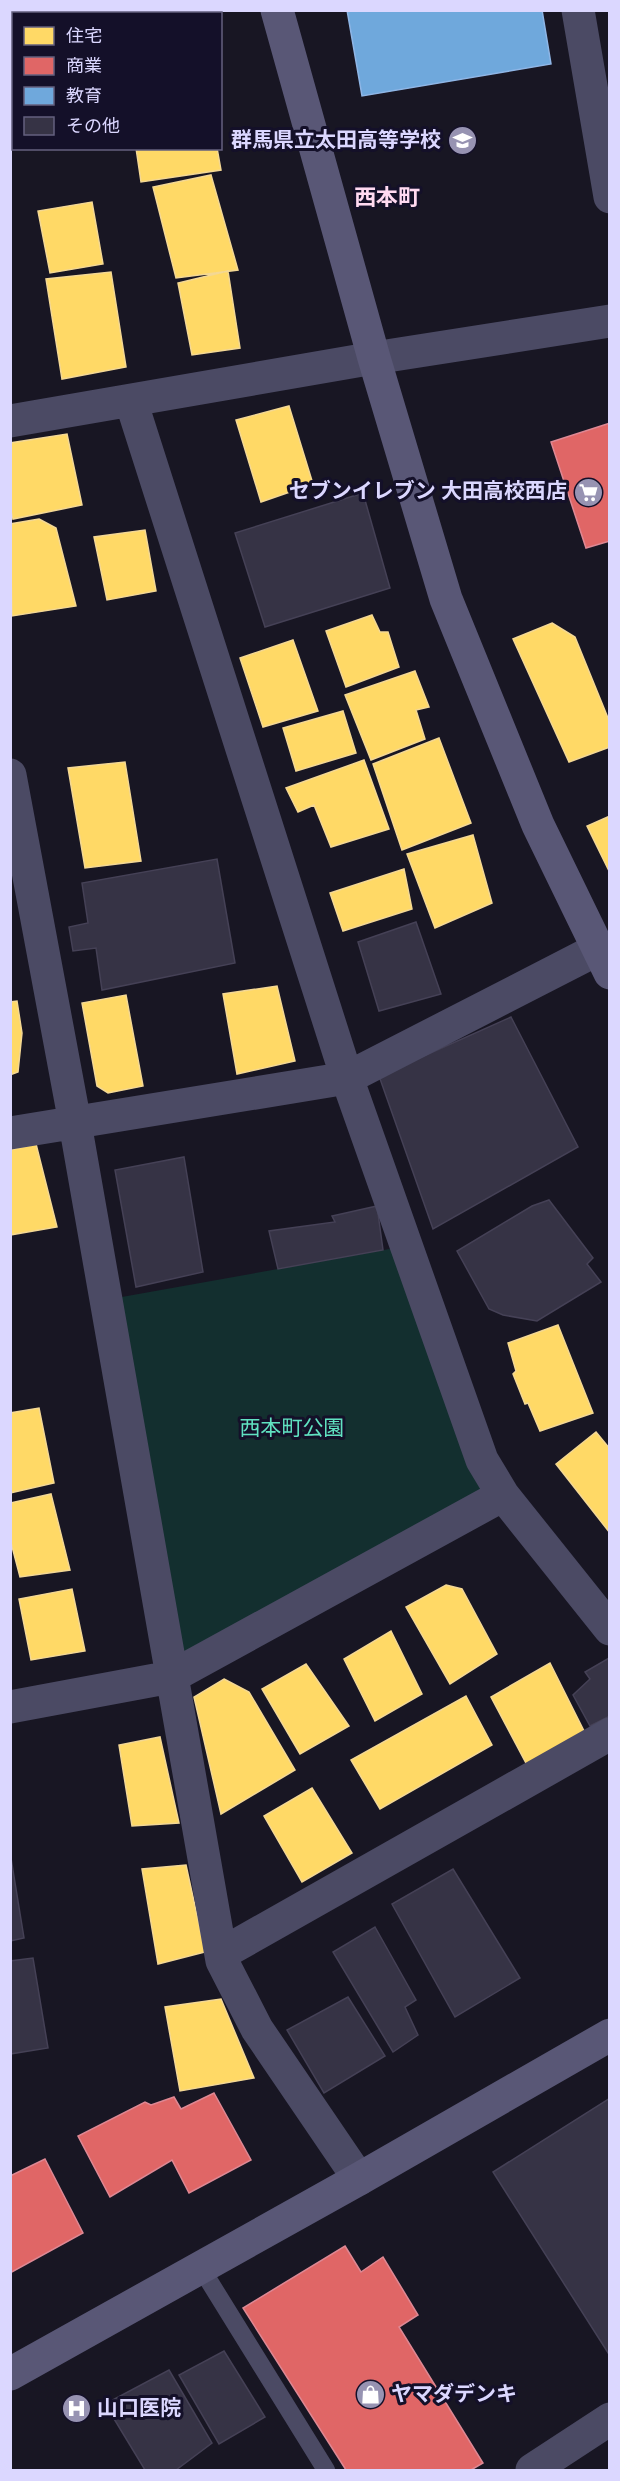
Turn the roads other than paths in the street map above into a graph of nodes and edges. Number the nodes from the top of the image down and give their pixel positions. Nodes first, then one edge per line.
1 (277, 10) edge
2 (578, 10) edge
3 (609, 196) edge
4 (609, 321) edge
5 (374, 358) junction
6 (131, 401) junction
7 (10, 421) edge
8 (10, 775) edge
9 (603, 961) edge
10 (346, 1078) junction
11 (75, 1123) junction
12 (10, 1133) edge
13 (503, 1495) junction
14 (609, 1629) edge
15 (171, 1677) junction
16 (10, 1707) edge
17 (609, 1734) edge
18 (221, 1954) junction
19 (609, 2035) edge
20 (359, 2179) junction
21 (201, 2268) junction
22 (10, 2374) edge
23 (609, 2420) edge
24 (326, 2470) edge
25 (532, 2470) edge

1 - 5 street
2 - 3 street
4 - 5 street
5 - 6 street
5 - 9 street
6 - 7 street
6 - 10 street
8 - 11 street
9 - 10 street
10 - 11 street
10 - 13 street
11 - 12 street
11 - 15 street
13 - 14 street
13 - 15 street
15 - 16 street
15 - 18 street
17 - 18 street
18 - 20 street
19 - 20 street
20 - 21 street
21 - 22 street
21 - 24 lane
23 - 25 street

